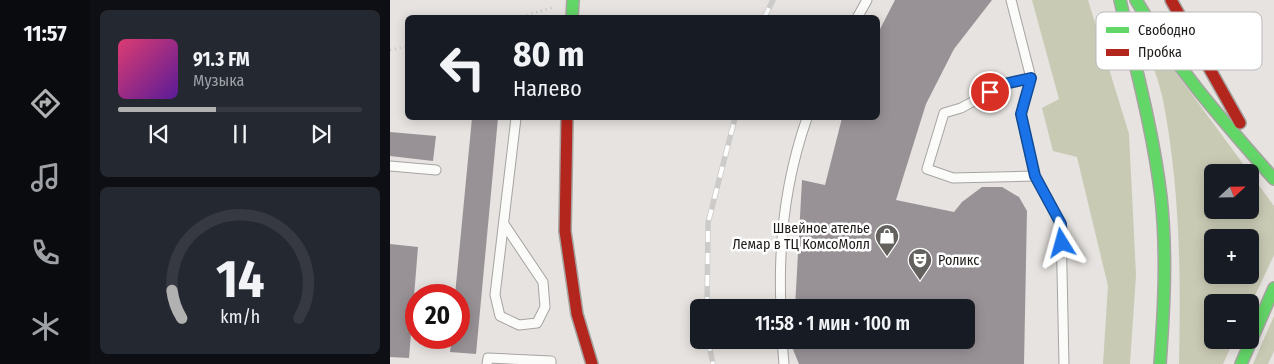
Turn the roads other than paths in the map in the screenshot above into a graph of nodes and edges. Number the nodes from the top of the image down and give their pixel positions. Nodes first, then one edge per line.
1 (867, 0) edge
2 (1011, 0) edge
3 (1136, 0) edge
4 (1172, 0) edge
5 (573, 1) edge
6 (1143, 12) edge
7 (1179, 12) edge
8 (572, 15) edge
9 (859, 15) edge
10 (1136, 70) edge
11 (1183, 70) edge
12 (1211, 70) edge
13 (1031, 78) junction
14 (516, 120) edge
15 (566, 120) edge
16 (806, 120) edge
17 (390, 166) edge
18 (1264, 166) junction
19 (436, 170) dead end
20 (1035, 176) junction
21 (1274, 179) edge
22 (504, 224) junction
23 (1274, 288) edge
24 (781, 299) edge
25 (783, 349) edge
26 (487, 364) edge
27 (551, 364) edge
28 (592, 364) edge
29 (784, 364) edge
30 (1064, 364) edge
31 (1160, 364) edge
32 (1241, 364) edge

1 - 9 lane
2 - 13 lane
3 - 6 main road
4 - 7 main road
5 - 8 main road
10 - 31 main road
11 - 18 main road
12 - 18 main road
13 - 20 lane
13 - 20 lane
14 - 22 lane
15 - 28 main road
16 - 24 lane
17 - 19 lane
18 - 21 main road
20 - 30 lane
22 - 22 lane
23 - 32 main road
25 - 29 lane
26 - 27 lane

